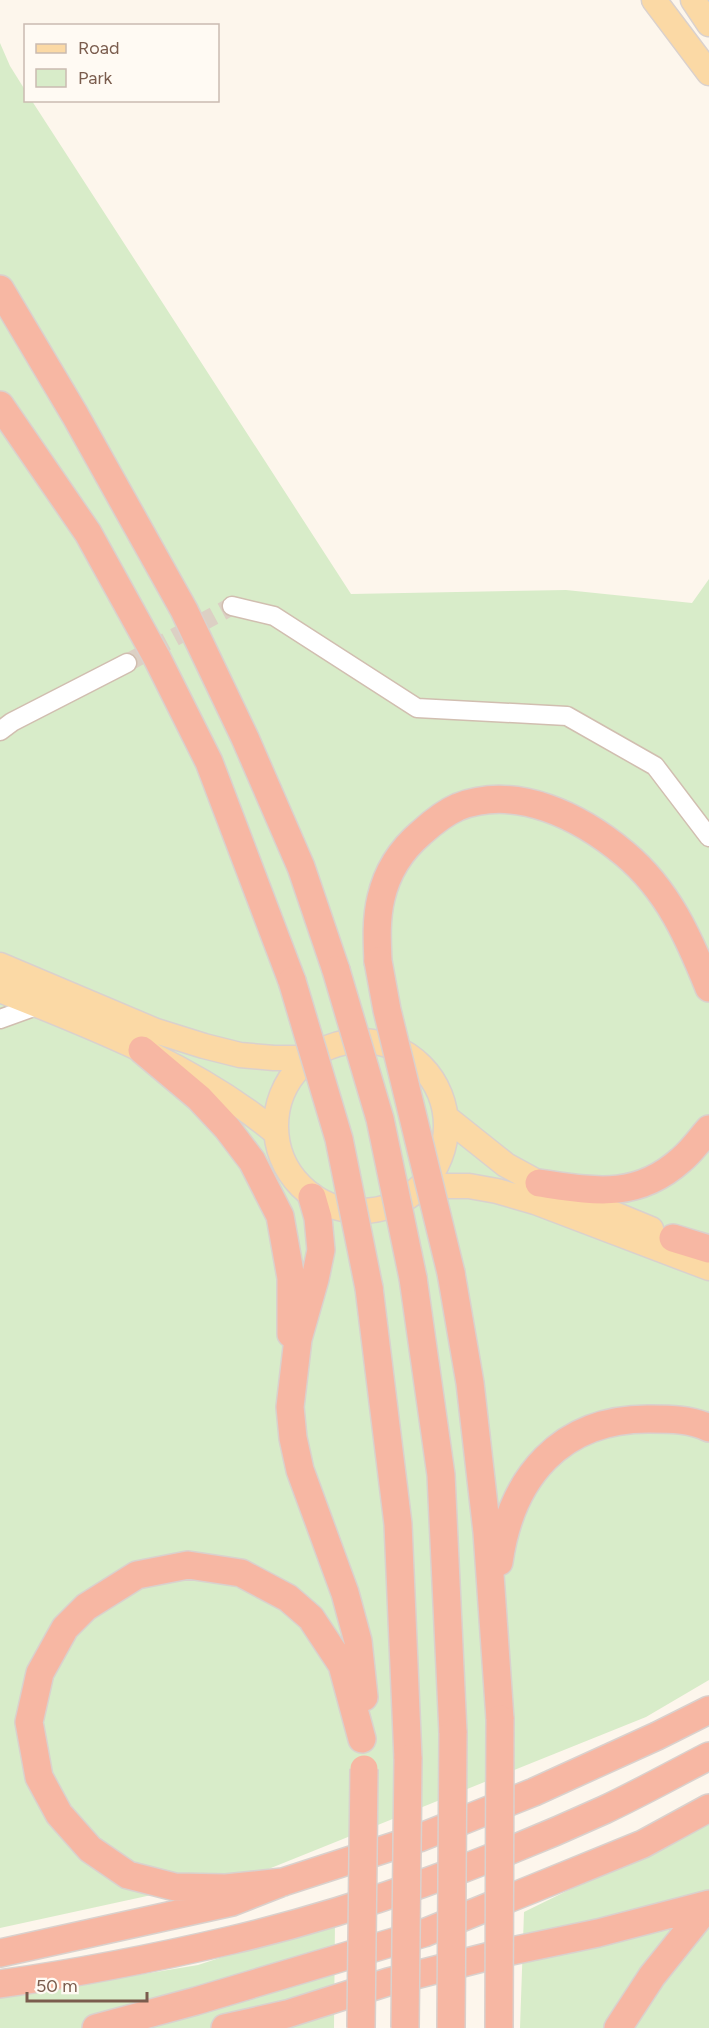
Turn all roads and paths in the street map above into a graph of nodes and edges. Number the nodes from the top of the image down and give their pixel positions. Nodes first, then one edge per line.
1 (654, 0) edge
2 (693, 0) edge
3 (709, 24) edge
4 (709, 73) edge
5 (0, 289) edge
6 (0, 405) edge
7 (232, 606) tunnel mouth
8 (127, 663) tunnel mouth
9 (0, 731) edge
10 (709, 837) edge
11 (0, 965) edge
12 (709, 988) edge
13 (0, 990) edge
14 (39, 1005) junction
15 (0, 1019) edge
16 (142, 1050) junction
17 (308, 1058) junction
18 (447, 1118) junction
19 (709, 1129) edge
20 (275, 1132) junction
21 (539, 1183) junction
22 (424, 1186) junction
23 (312, 1197) junction
24 (673, 1238) joint
25 (709, 1251) edge
26 (709, 1268) edge
27 (290, 1407) junction
28 (709, 1428) edge
29 (709, 1702) edge
30 (709, 1710) edge
31 (500, 1719) junction
32 (657, 1736) junction
33 (362, 1739) junction
34 (709, 1756) edge
35 (709, 1808) edge
36 (283, 1882) junction
37 (709, 1904) edge
38 (0, 1953) edge
39 (0, 1984) edge
40 (96, 2028) edge
41 (225, 2028) edge
42 (362, 2028) edge
43 (405, 2028) edge
44 (451, 2028) edge
45 (499, 2028) edge
46 (618, 2028) edge

1 - 4 main road
2 - 3 main road
5 - 44 highway, bridge
6 - 43 highway, bridge
7 - 10 lane
8 - 9 lane
11 - 17 main road
12 - 31 highway, bridge
13 - 14 main road
14 - 15 lane
14 - 16 main road
16 - 20 main road
16 - 27 highway
17 - 18 main road
17 - 20 main road
18 - 21 main road
18 - 22 main road
19 - 21 highway
20 - 23 main road
21 - 24 main road
22 - 23 main road
22 - 26 main road
23 - 27 highway
24 - 25 highway
27 - 33 highway
28 - 31 highway
29 - 32 highway
30 - 32 highway
31 - 45 highway, bridge
32 - 36 highway
33 - 36 highway
33 - 42 highway, bridge
34 - 39 highway
35 - 40 highway
36 - 38 highway
37 - 41 highway
37 - 46 highway

